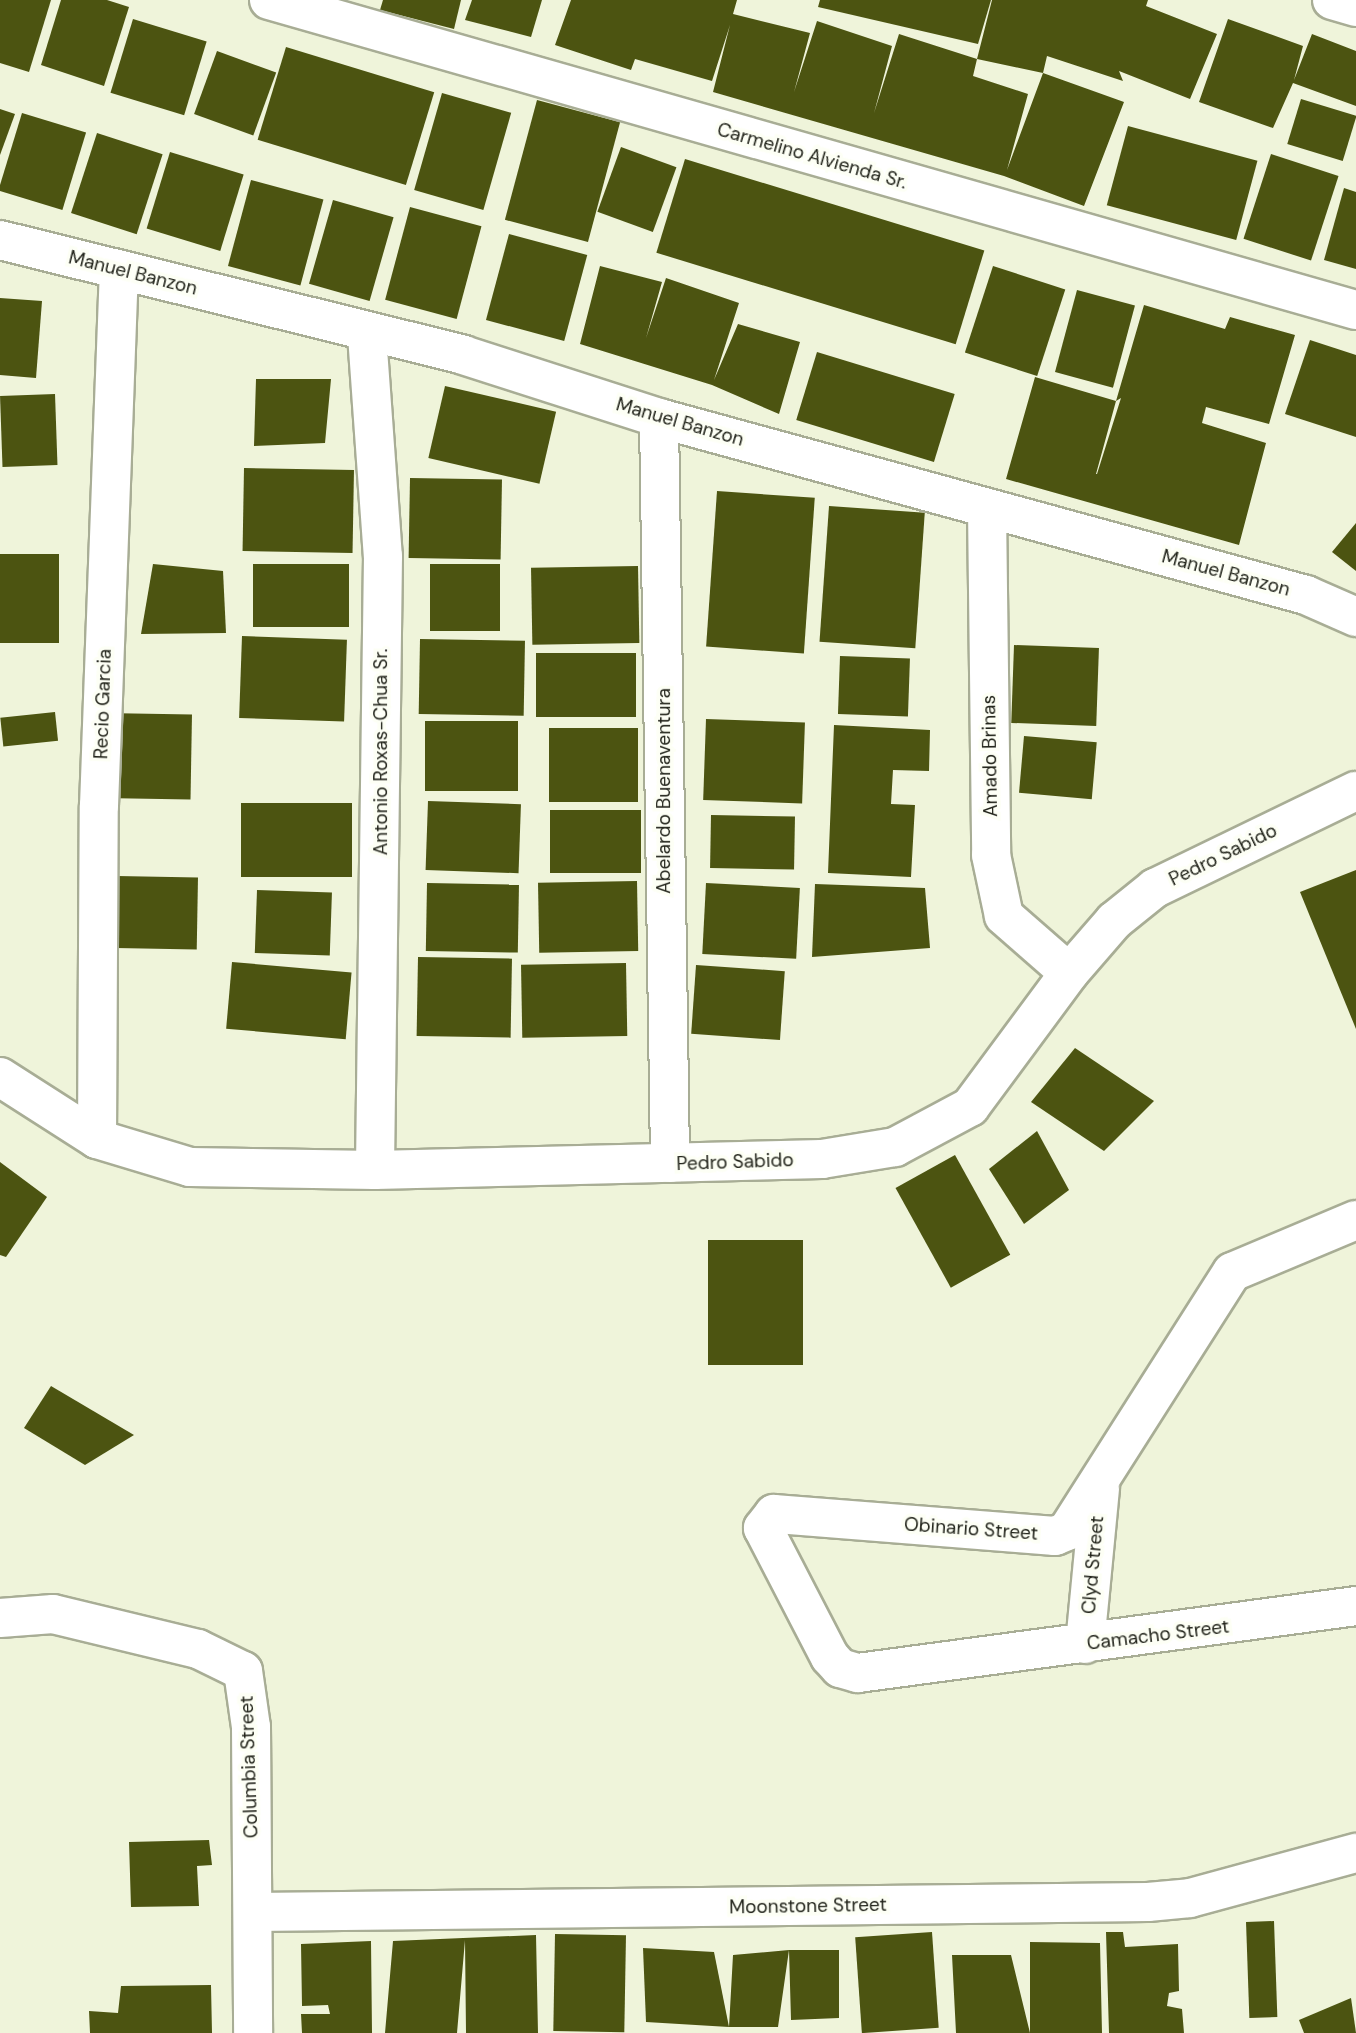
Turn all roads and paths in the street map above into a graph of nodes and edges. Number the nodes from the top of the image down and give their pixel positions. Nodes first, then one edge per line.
1 (269, 0) edge
2 (1332, 0) edge
3 (1356, 7) edge
4 (0, 240) edge
5 (119, 269) junction
6 (1356, 310) edge
7 (367, 335) junction
8 (659, 418) junction
9 (987, 508) junction
10 (1356, 617) edge
11 (1356, 791) edge
12 (1069, 973) junction
13 (0, 1077) edge
14 (97, 1139) junction
15 (670, 1163) junction
16 (375, 1170) junction
17 (1356, 1220) edge
18 (1100, 1486) junction
19 (1356, 1606) edge
20 (0, 1618) edge
21 (1085, 1644) junction
22 (960, 1662) joint
23 (1356, 1853) edge
24 (254, 1912) junction
25 (253, 2033) edge

1 - 6 street, Carmelino Alvienda Sr.
2 - 3 street
4 - 5 street, Manuel Banzon
5 - 7 street, Manuel Banzon
5 - 14 street, Recio Garcia
7 - 8 street, Manuel Banzon
7 - 16 street, Antonio Roxas-Chua Sr.
8 - 9 street, Manuel Banzon
8 - 15 street, Abelardo Buenaventura
9 - 10 street, Manuel Banzon
9 - 12 street, Amado Brinas
11 - 12 street, Pedro Sabido
12 - 15 street, Pedro Sabido
13 - 14 street, Pedro Sabido
14 - 16 street, Pedro Sabido
15 - 16 street, Pedro Sabido
17 - 18 street, Obinario Street
18 - 21 street, Clyd Street
18 - 22 street, Obinario Street
19 - 21 street, Camacho Street
20 - 24 street, Columbia Street
21 - 22 street, Camacho Street
23 - 24 street, Moonstone Street
24 - 25 street, Columbia Street

